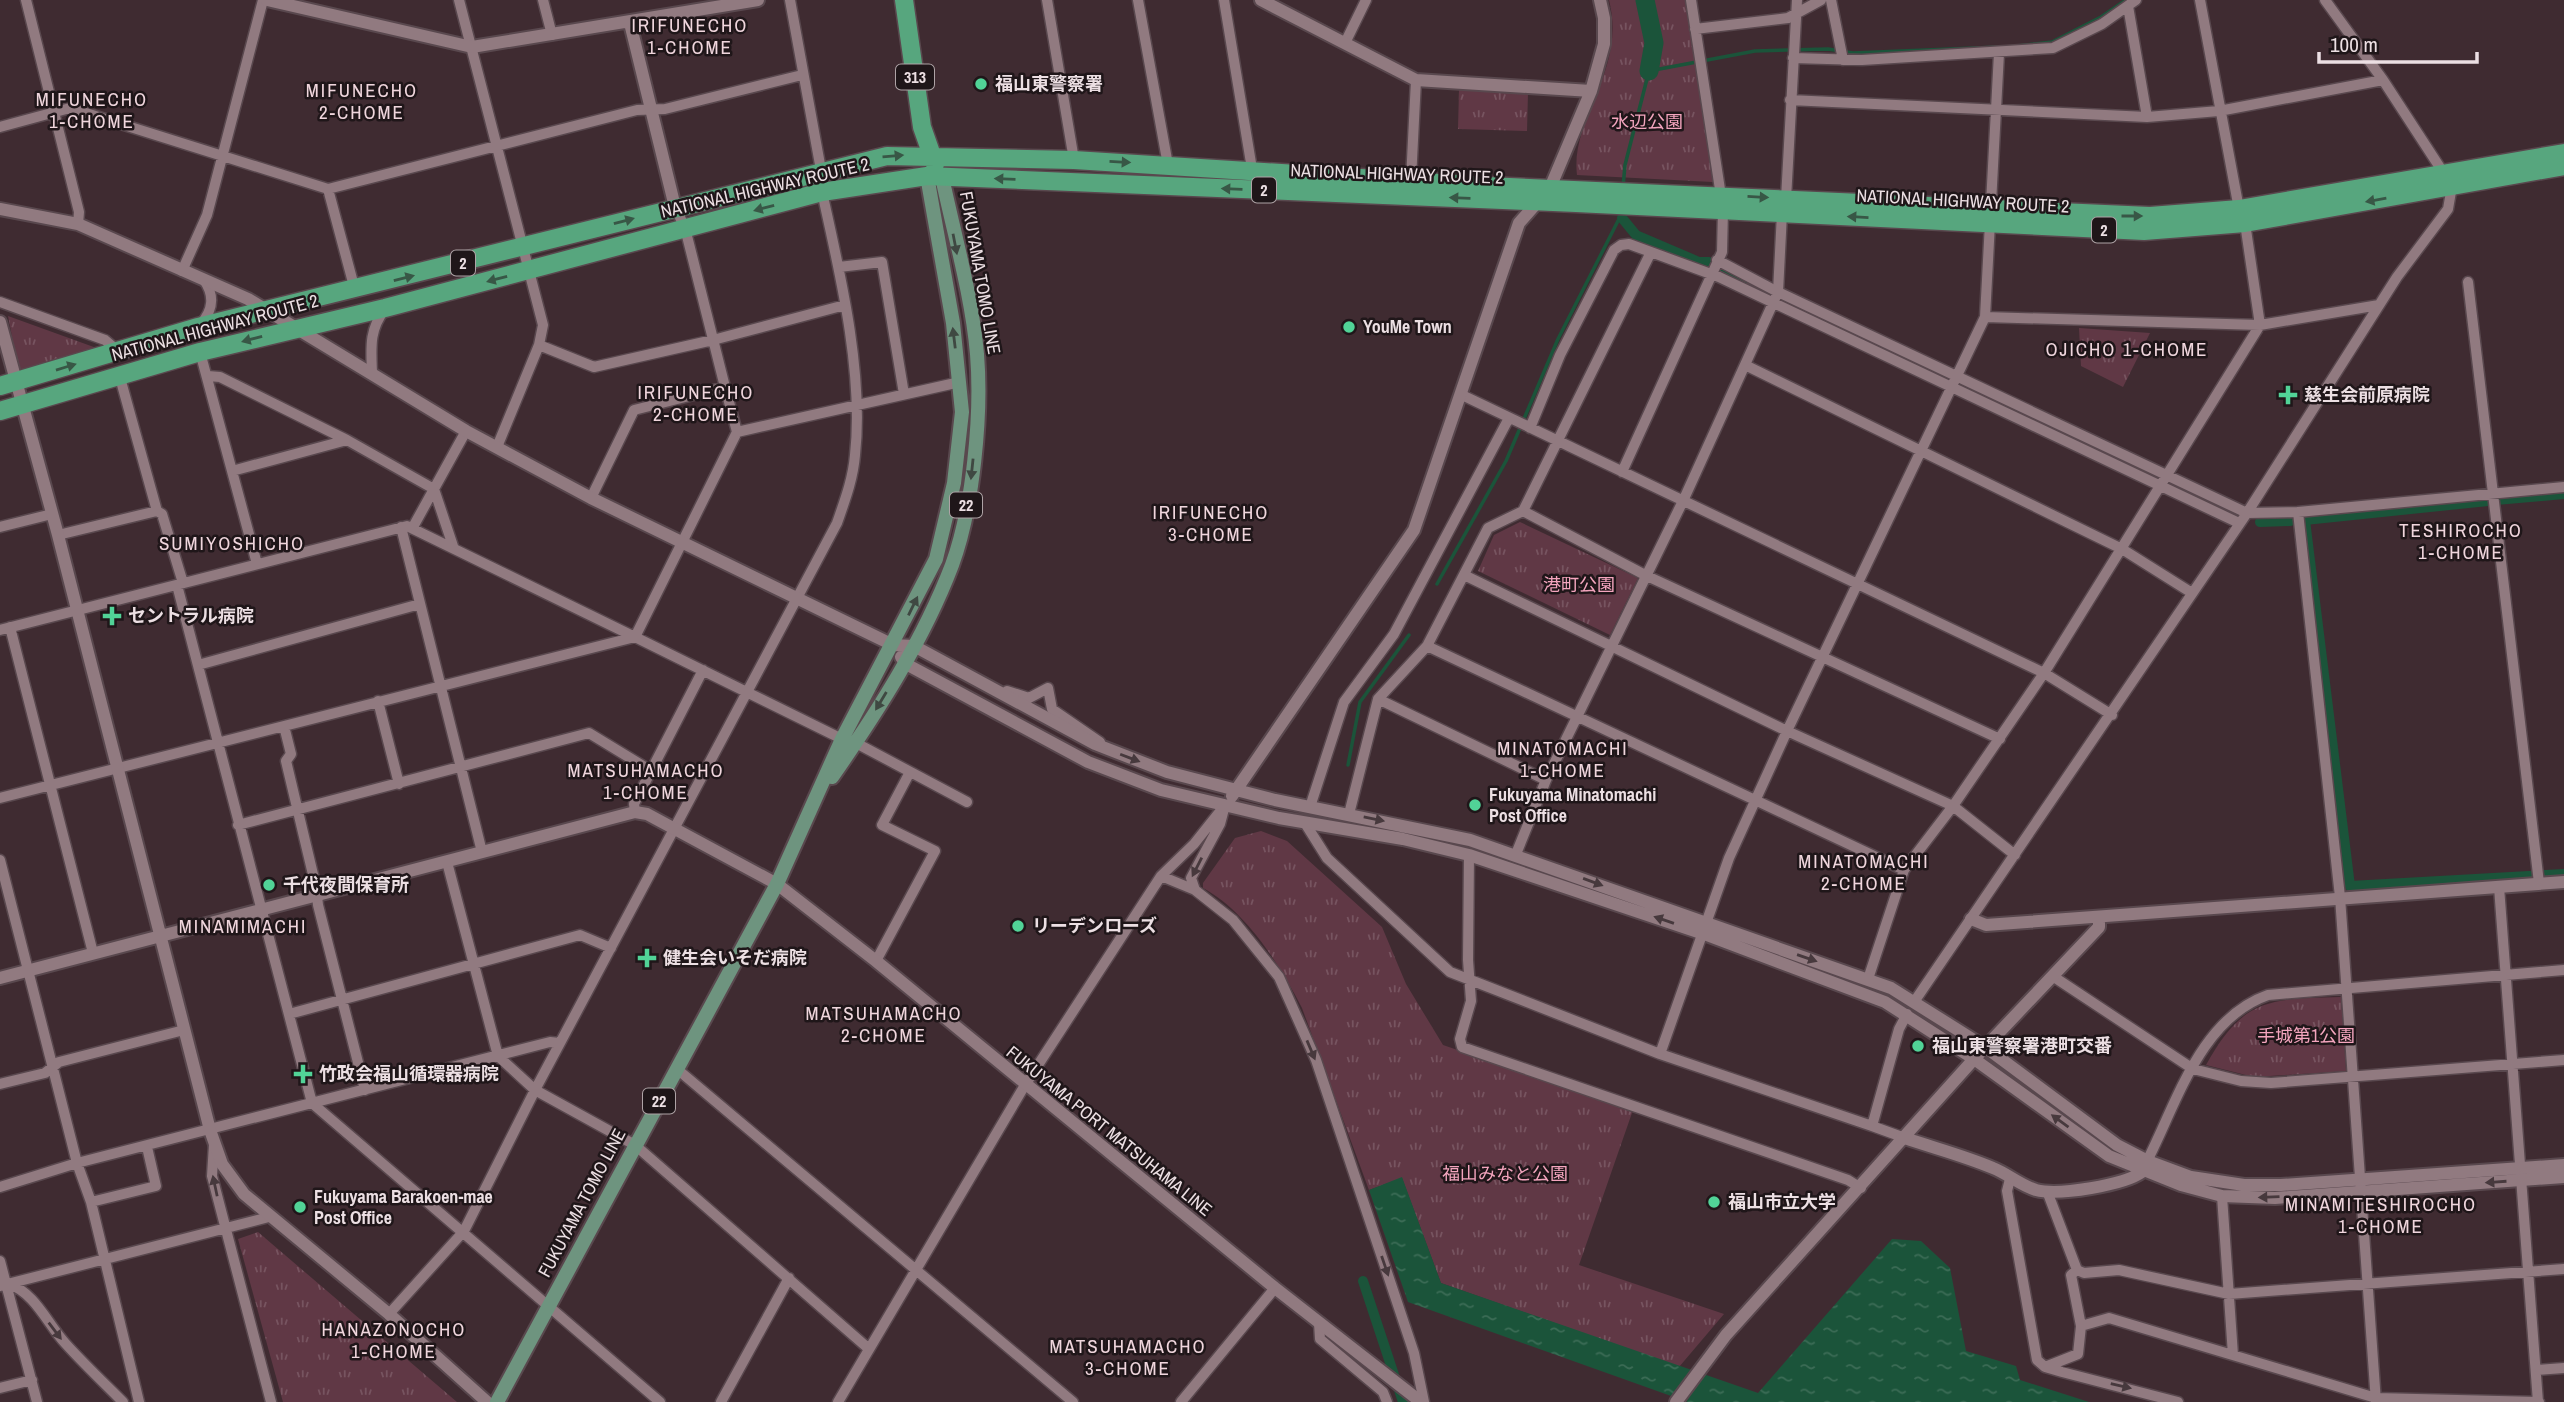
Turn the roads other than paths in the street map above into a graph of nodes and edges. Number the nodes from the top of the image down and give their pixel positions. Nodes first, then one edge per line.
1 (26, 0) edge
2 (265, 0) edge
3 (459, 0) edge
4 (542, 0) edge
5 (758, 0) edge
6 (790, 0) edge
7 (904, 0) edge
8 (1047, 0) edge
9 (1138, 0) edge
10 (1224, 0) edge
11 (1261, 0) edge
12 (1366, 0) edge
13 (1600, 0) edge
14 (1691, 0) edge
15 (1797, 0) edge
16 (1821, 0) edge
17 (1831, 0) edge
18 (2200, 0) edge
19 (2325, 0) edge
20 (2132, 3) edge
21 (1796, 15) junction
22 (630, 23) junction
23 (1695, 29) junction
24 (552, 35) junction
25 (1345, 43) junction
26 (472, 47) junction
27 (1999, 53) junction
28 (1793, 58) junction
29 (1843, 60) junction
30 (802, 75) junction
31 (1416, 80) junction
32 (2384, 80) junction
33 (1591, 91) junction
34 (1790, 100) junction
35 (651, 109) junction
36 (1996, 111) junction
37 (2219, 111) junction
38 (55, 112) junction
39 (2147, 117) junction
40 (0, 127) edge
41 (497, 145) junction
42 (2564, 153) edge
43 (929, 154) junction
44 (225, 157) junction
45 (1074, 160) junction
46 (1168, 165) junction
47 (2564, 166) edge
48 (1252, 169) junction
49 (821, 170) junction
50 (935, 177) junction
51 (1411, 180) junction
52 (2448, 180) junction
53 (1550, 188) junction
54 (328, 189) junction
55 (822, 192) junction
56 (1601, 196) junction
57 (1535, 201) junction
58 (1722, 203) junction
59 (1784, 206) junction
60 (675, 207) junction
61 (0, 209) edge
62 (1990, 216) junction
63 (2242, 216) junction
64 (78, 224) junction
65 (685, 228) junction
66 (523, 248) junction
67 (1651, 252) junction
68 (1715, 266) junction
69 (839, 267) junction
70 (182, 271) junction
71 (528, 271) junction
72 (204, 280) junction
73 (2468, 282) dead end
74 (355, 290) junction
75 (1775, 298) junction
76 (0, 302) edge
77 (2379, 304) junction
78 (845, 305) junction
79 (385, 308) junction
80 (264, 311) junction
81 (1985, 317) junction
82 (2260, 325) junction
83 (1, 326) edge
84 (198, 327) junction
85 (296, 327) junction
86 (713, 340) junction
87 (539, 345) junction
88 (118, 352) junction
89 (200, 352) junction
90 (1745, 365) junction
91 (372, 373) junction
92 (119, 374) junction
93 (208, 376) junction
94 (960, 382) junction
95 (1952, 382) junction
96 (7, 383) edge
97 (725, 387) junction
98 (904, 394) junction
99 (1462, 395) junction
100 (21, 404) junction
101 (856, 405) junction
102 (0, 411) edge
103 (1510, 419) junction
104 (1528, 428) junction
105 (466, 430) junction
106 (737, 432) junction
107 (347, 440) junction
108 (1556, 442) junction
109 (497, 447) junction
110 (1919, 452) junction
111 (232, 471) junction
112 (1622, 472) junction
113 (2163, 482) junction
114 (2564, 487) edge
115 (434, 489) junction
116 (2493, 494) junction
117 (591, 498) junction
118 (1683, 501) junction
119 (157, 511) junction
120 (1523, 511) junction
121 (2298, 512) junction
122 (2247, 513) junction
123 (52, 514) junction
124 (2239, 523) junction
125 (0, 527) edge
126 (401, 527) junction
127 (413, 527) junction
128 (58, 535) junction
129 (682, 542) junction
130 (453, 547) junction
131 (2122, 549) junction
132 (257, 565) junction
133 (1464, 575) junction
134 (1647, 576) junction
135 (1858, 583) junction
136 (180, 584) junction
137 (2192, 593) junction
138 (799, 597) junction
139 (420, 604) junction
140 (77, 610) junction
141 (5, 628) edge
142 (635, 637) junction
143 (893, 645) junction
144 (1614, 645) junction
145 (914, 646) junction
146 (1427, 646) junction
147 (1822, 656) junction
148 (906, 664) junction
149 (198, 665) junction
150 (704, 670) junction
151 (2044, 673) junction
152 (970, 677) junction
153 (440, 684) junction
154 (747, 691) junction
155 (1377, 699) junction
156 (378, 701) junction
157 (2112, 715) junction
158 (1577, 717) junction
159 (284, 726) junction
160 (1787, 731) junction
161 (2000, 740) junction
162 (849, 741) junction
163 (218, 742) junction
164 (1108, 749) junction
165 (461, 766) junction
166 (118, 768) junction
167 (653, 772) junction
168 (910, 772) junction
169 (1546, 780) junction
170 (399, 784) junction
171 (49, 785) junction
172 (1236, 791) junction
173 (0, 798) edge
174 (967, 802) dead end
175 (1756, 802) junction
176 (1225, 805) junction
177 (1953, 806) junction
178 (1310, 807) junction
179 (297, 809) junction
180 (635, 812) junction
181 (1349, 814) junction
182 (1305, 823) junction
183 (238, 825) junction
184 (675, 826) junction
185 (482, 852) junction
186 (1516, 854) junction
187 (1469, 855) junction
188 (2015, 855) junction
189 (447, 862) junction
190 (1, 865) edge
191 (1904, 870) junction
192 (1160, 876) junction
193 (2564, 882) edge
194 (2539, 883) junction
195 (777, 884) junction
196 (2499, 887) junction
197 (1195, 890) junction
198 (317, 895) junction
199 (2340, 897) junction
200 (260, 911) junction
201 (1971, 919) junction
202 (2099, 919) junction
203 (1706, 928) junction
204 (159, 936) junction
205 (611, 948) junction
206 (93, 953) junction
207 (876, 961) junction
208 (473, 963) junction
209 (29, 970) junction
210 (2564, 970) edge
211 (2506, 974) junction
212 (2054, 977) junction
213 (0, 978) edge
214 (1868, 979) junction
215 (1470, 982) junction
216 (2347, 989) junction
217 (342, 1001) junction
218 (1914, 1002) junction
219 (289, 1014) junction
220 (1907, 1014) junction
221 (184, 1030) junction
222 (560, 1043) junction
223 (1985, 1047) junction
224 (1660, 1054) junction
225 (499, 1056) junction
226 (1974, 1059) junction
227 (2564, 1060) edge
228 (2515, 1063) junction
229 (52, 1068) junction
230 (677, 1069) junction
231 (2193, 1069) junction
232 (2353, 1077) junction
233 (0, 1084) edge
234 (1025, 1085) junction
235 (365, 1090) junction
236 (535, 1090) junction
237 (312, 1104) junction
238 (1872, 1125) junction
239 (212, 1136) junction
240 (1905, 1138) junction
241 (635, 1144) junction
242 (147, 1147) junction
243 (77, 1163) junction
244 (2564, 1165) edge
245 (2145, 1166) junction
246 (2523, 1174) junction
247 (2564, 1177) edge
248 (2010, 1179) junction
249 (2361, 1185) junction
250 (0, 1187) edge
251 (1861, 1188) junction
252 (2047, 1191) junction
253 (2222, 1196) junction
254 (91, 1202) junction
255 (269, 1217) junction
256 (225, 1228) junction
257 (464, 1231) junction
258 (0, 1261) edge
259 (106, 1261) junction
260 (2564, 1269) edge
261 (2077, 1270) junction
262 (915, 1271) junction
263 (2529, 1272) junction
264 (789, 1278) junction
265 (2367, 1283) junction
266 (4, 1285) edge
267 (1275, 1289) junction
268 (2229, 1294) junction
269 (548, 1308) junction
270 (389, 1314) junction
271 (1319, 1323) junction
272 (2081, 1326) junction
273 (869, 1349) junction
274 (2233, 1355) junction
275 (2045, 1367) junction
276 (2564, 1368) edge
277 (2536, 1370) junction
278 (32, 1380) junction
279 (0, 1388) edge
280 (2376, 1400) edge
281 (37, 1402) edge
282 (122, 1402) edge
283 (139, 1402) edge
284 (271, 1402) edge
285 (487, 1402) edge
286 (497, 1402) edge
287 (660, 1402) edge
288 (721, 1402) edge
289 (838, 1402) edge
290 (1073, 1402) edge
291 (1181, 1402) edge
292 (1387, 1402) edge
293 (1423, 1402) edge
294 (1676, 1402) edge
295 (2178, 1402) edge
296 (2538, 1402) edge

1 - 38 street
2 - 26 street
2 - 44 street
3 - 26 street
4 - 24 street
5 - 22 street
6 - 30 street
7 - 43 highway, 313
8 - 45 street
9 - 46 street
10 - 48 street
11 - 25 street
12 - 25 street
13 - 33 street
14 - 23 street
15 - 21 street
16 - 21 street
17 - 29 street
18 - 37 street
19 - 32 street
20 - 27 street
20 - 39 street
21 - 23 street
21 - 28 street
22 - 24 street
22 - 35 street
23 - 58 street
24 - 26 street
25 - 31 street
26 - 41 street
27 - 29 street
27 - 36 street
28 - 29 street
28 - 34 street
30 - 35 street
30 - 49 street
31 - 33 street
31 - 51 street
32 - 37 street
32 - 52 street
33 - 53 street
34 - 36 street
34 - 59 street
35 - 41 street
35 - 60 street
36 - 39 street
36 - 62 street
37 - 39 street
37 - 63 street
38 - 40 street
38 - 44 street
38 - 64 street
41 - 54 street
41 - 66 street
42 - 52 highway, NATIONAL HIGHWAY ROUTE 2 / 2
43 - 45 highway, NATIONAL HIGHWAY ROUTE 2 / 2
49 -> 43 highway, NATIONAL HIGHWAY ROUTE 2 / 2
43 - 50 highway, 313
44 - 54 street
44 - 70 street
45 -> 46 highway, NATIONAL HIGHWAY ROUTE 2 / 2
46 - 48 highway, NATIONAL HIGHWAY ROUTE 2 / 2
47 - 52 highway, NATIONAL HIGHWAY ROUTE 2 / 2
48 - 51 highway, NATIONAL HIGHWAY ROUTE 2 / 2
49 - 60 highway, NATIONAL HIGHWAY ROUTE 2 / 2
50 - 55 highway, NATIONAL HIGHWAY ROUTE 2 / 2
57 -> 50 highway, NATIONAL HIGHWAY ROUTE 2 / 2
94 -> 50 main road, FUKUYAMA TOMO LINE / 22
50 -> 145 main road, FUKUYAMA TOMO LINE / 22
51 - 53 highway, NATIONAL HIGHWAY ROUTE 2 / 2
52 - 63 highway, NATIONAL HIGHWAY ROUTE 2 / 2
52 - 77 street
53 - 56 highway, NATIONAL HIGHWAY ROUTE 2 / 2
53 - 57 street
54 - 74 street
55 -> 65 highway, NATIONAL HIGHWAY ROUTE 2 / 2
55 - 69 street
56 - 57 highway, NATIONAL HIGHWAY ROUTE 2 / 2
56 - 58 highway, NATIONAL HIGHWAY ROUTE 2 / 2
57 - 99 street
58 - 59 highway, NATIONAL HIGHWAY ROUTE 2 / 2
58 - 68 street
59 - 62 highway, NATIONAL HIGHWAY ROUTE 2 / 2
59 - 75 street
60 - 65 street
66 -> 60 highway, NATIONAL HIGHWAY ROUTE 2 / 2
61 - 64 street
62 - 63 highway, NATIONAL HIGHWAY ROUTE 2 / 2
62 - 81 street
63 - 82 street
64 - 70 street
65 - 71 highway, NATIONAL HIGHWAY ROUTE 2 / 2
65 - 86 street
66 - 71 street
74 -> 66 highway, NATIONAL HIGHWAY ROUTE 2 / 2
67 - 68 street
67 - 104 street
67 - 108 street
68 - 75 street
68 - 75 street
68 - 112 street
69 - 78 street
69 - 98 street
70 - 72 street
71 -> 79 highway, NATIONAL HIGHWAY ROUTE 2 / 2
71 - 87 street
72 - 80 street
72 - 84 street
73 - 116 street
74 - 80 highway, NATIONAL HIGHWAY ROUTE 2 / 2
75 - 90 street
75 - 95 street
76 - 88 street
77 - 82 street
77 - 122 street
78 - 86 street
78 - 101 street
79 - 85 highway, NATIONAL HIGHWAY ROUTE 2 / 2
79 - 91 street
80 - 84 highway, NATIONAL HIGHWAY ROUTE 2 / 2
80 - 85 street
81 - 82 street
81 - 95 street
82 - 113 street
83 - 96 street
84 - 88 highway, NATIONAL HIGHWAY ROUTE 2 / 2
85 -> 89 highway, NATIONAL HIGHWAY ROUTE 2 / 2
85 - 91 street
86 - 87 street
86 - 97 street
87 - 109 street
96 -> 88 highway, NATIONAL HIGHWAY ROUTE 2 / 2
89 - 92 highway, NATIONAL HIGHWAY ROUTE 2 / 2
89 - 93 street
90 - 110 street
90 - 118 street
91 - 105 street
92 - 100 highway, NATIONAL HIGHWAY ROUTE 2 / 2
92 - 119 street
93 - 107 street
93 - 111 street
94 - 98 street
143 -> 94 main road, FUKUYAMA TOMO LINE / 22
95 - 110 street
95 - 113 street
96 - 100 street
97 - 106 street
97 - 117 street
98 - 101 street
99 - 103 street
99 - 172 street
100 - 102 highway, NATIONAL HIGHWAY ROUTE 2 / 2
100 - 123 street
101 - 106 street
101 - 138 street
103 - 104 street
103 - 178 street
104 - 108 street
105 - 109 street
105 - 115 street
106 - 129 street
107 - 111 street
107 - 115 street
108 - 112 street
108 - 120 street
109 - 117 street
110 - 131 street
110 - 135 street
111 - 132 street
112 - 118 street
113 - 122 street
113 - 124 street
113 - 131 street
114 - 116 street
115 - 127 street
115 - 130 street
116 - 121 street
116 - 194 street
117 - 129 street
118 - 134 street
118 - 135 street
119 - 128 street
119 - 136 street
120 - 133 street
120 - 134 street
121 - 122 street
121 - 199 street
122 - 124 street
123 - 125 street
123 - 128 street
124 - 137 street
126 - 127 street
126 - 132 street
126 - 139 street
127 - 130 street
128 - 140 street
129 - 138 street
129 - 142 street
130 - 142 street
131 - 137 street
131 - 151 street
132 - 136 street
133 - 144 street
133 - 146 street
134 - 144 street
134 - 147 street
135 - 147 street
135 - 151 street
136 - 140 street
136 - 149 street
137 - 157 street
138 - 143 street
138 - 154 street
139 - 149 street
139 - 153 street
140 - 141 street
140 - 166 street
141 - 171 street
142 - 150 street
142 - 153 street
143 - 145 street
143 - 148 street
143 - 162 main road, FUKUYAMA TOMO LINE / 22
144 - 158 street
144 - 160 street
145 - 148 main road, FUKUYAMA TOMO LINE / 22
145 - 152 street
146 - 155 street
146 - 158 street
147 - 160 street
147 - 161 street
148 -> 162 main road, FUKUYAMA TOMO LINE / 22
148 - 176 street
149 - 163 street
150 - 154 street
150 - 167 street
151 - 157 street
151 - 161 street
152 - 164 street
152 - 164 street
153 - 156 street
153 - 165 street
154 - 162 street
154 - 184 street
155 - 169 street
155 - 181 street
156 - 159 street
156 - 170 street
157 - 188 street
158 - 169 street
158 - 175 street
159 - 163 street
159 - 179 street
160 - 175 street
160 - 177 street
161 - 177 street
162 - 168 street
162 - 195 main road, FUKUYAMA TOMO LINE / 22
163 - 166 street
163 - 183 street
164 -> 172 street
165 - 167 street
165 - 170 street
165 - 185 street
166 - 171 street
166 - 204 street
167 - 180 street
168 - 174 street
168 - 207 street
169 - 186 street
170 - 179 street
171 - 173 street
171 - 206 street
172 - 176 street
172 - 178 street
175 - 191 street
175 - 203 street
176 - 182 street
176 - 192 street
176 -> 197 street
177 - 188 street
177 - 191 street
178 - 181 street
179 - 183 street
179 - 198 street
180 - 184 street, FUKUYAMA PORT MATSUHAMA LINE
180 - 185 street
181 -> 186 street
182 - 187 street
182 - 215 street
183 - 200 street
184 - 195 street, FUKUYAMA PORT MATSUHAMA LINE
184 - 205 street
185 - 189 street
186 -> 203 street
203 -> 187 street
187 - 215 street
188 - 201 street
189 - 198 street
189 - 208 street
190 - 209 street
191 - 214 street
192 - 197 street
192 - 234 street
193 - 194 street
194 - 196 street
195 - 207 street, FUKUYAMA PORT MATSUHAMA LINE
195 - 230 main road, FUKUYAMA TOMO LINE / 22
196 - 199 street
196 - 211 street
197 -> 293 street
198 - 200 street
198 - 217 street
199 - 202 street
199 - 216 street
200 - 204 street
200 - 219 street
201 - 202 street
201 - 218 street
202 - 212 street
203 -> 214 street
203 - 220 street
203 - 224 street
204 - 206 street
204 - 221 street
205 - 208 street
205 - 222 street
206 - 209 street
207 - 234 street, FUKUYAMA PORT MATSUHAMA LINE
208 - 217 street
208 - 225 street
209 - 213 street
209 - 229 street
210 - 211 street
211 - 216 street
211 - 228 street
212 - 223 street
212 - 231 street
214 - 218 street
215 - 224 street
215 - 251 street
216 - 231 street
216 - 232 street
217 - 219 street
217 - 235 street
218 - 223 street
219 - 237 street
220 - 226 street
220 - 238 street
221 - 229 street
221 - 239 street
222 - 225 street
222 - 236 street
223 - 226 street
223 - 245 street
224 - 238 street
225 - 235 street
225 - 236 street
226 - 240 street
245 -> 226 street
227 - 228 street
228 - 232 street
228 - 246 street
229 - 233 street
229 - 243 street
230 - 241 main road, FUKUYAMA TOMO LINE / 22
230 - 262 street
231 - 232 street
231 - 245 street
232 - 249 street
234 - 262 street
234 - 267 street, FUKUYAMA PORT MATSUHAMA LINE
235 - 237 street
236 - 241 street
236 - 257 street
237 - 239 street
237 - 257 street
238 - 240 street
239 - 242 street
239 - 255 street
256 -> 239 street
240 - 248 street
240 - 251 street
241 - 264 street
241 - 269 main road, FUKUYAMA TOMO LINE / 22
242 - 243 street
242 - 254 street
243 - 250 street
243 - 254 street
244 - 246 street
245 - 249 street
245 - 252 street
245 - 253 street
246 - 247 street
246 - 249 street
246 - 263 street
248 - 252 street
248 - 275 street
249 -> 253 street
249 - 265 street
251 - 294 street
252 - 261 street
253 - 268 street
254 - 259 street
255 - 256 street
255 - 270 street
256 - 259 street
256 - 284 street
257 - 269 street
257 - 270 street
258 - 266 street
259 - 266 street
259 - 283 street
260 - 263 street
261 - 268 street
261 - 272 street
262 - 273 street
262 - 290 street
263 - 265 street
263 - 277 street
264 - 273 street
264 - 288 street
265 - 268 street
265 - 280 street
266 - 278 street
266 -> 282 street
267 - 271 street, FUKUYAMA PORT MATSUHAMA LINE
267 - 291 street
268 - 274 street
269 - 286 main road, FUKUYAMA TOMO LINE / 22
269 - 287 street
270 - 285 street
271 - 292 street
271 - 293 street, FUKUYAMA PORT MATSUHAMA LINE
272 - 274 street
272 - 275 street
273 - 289 street
274 - 280 street
275 -> 295 street
276 - 277 street
277 - 296 street
278 - 279 street
278 - 281 street
280 - 296 street

